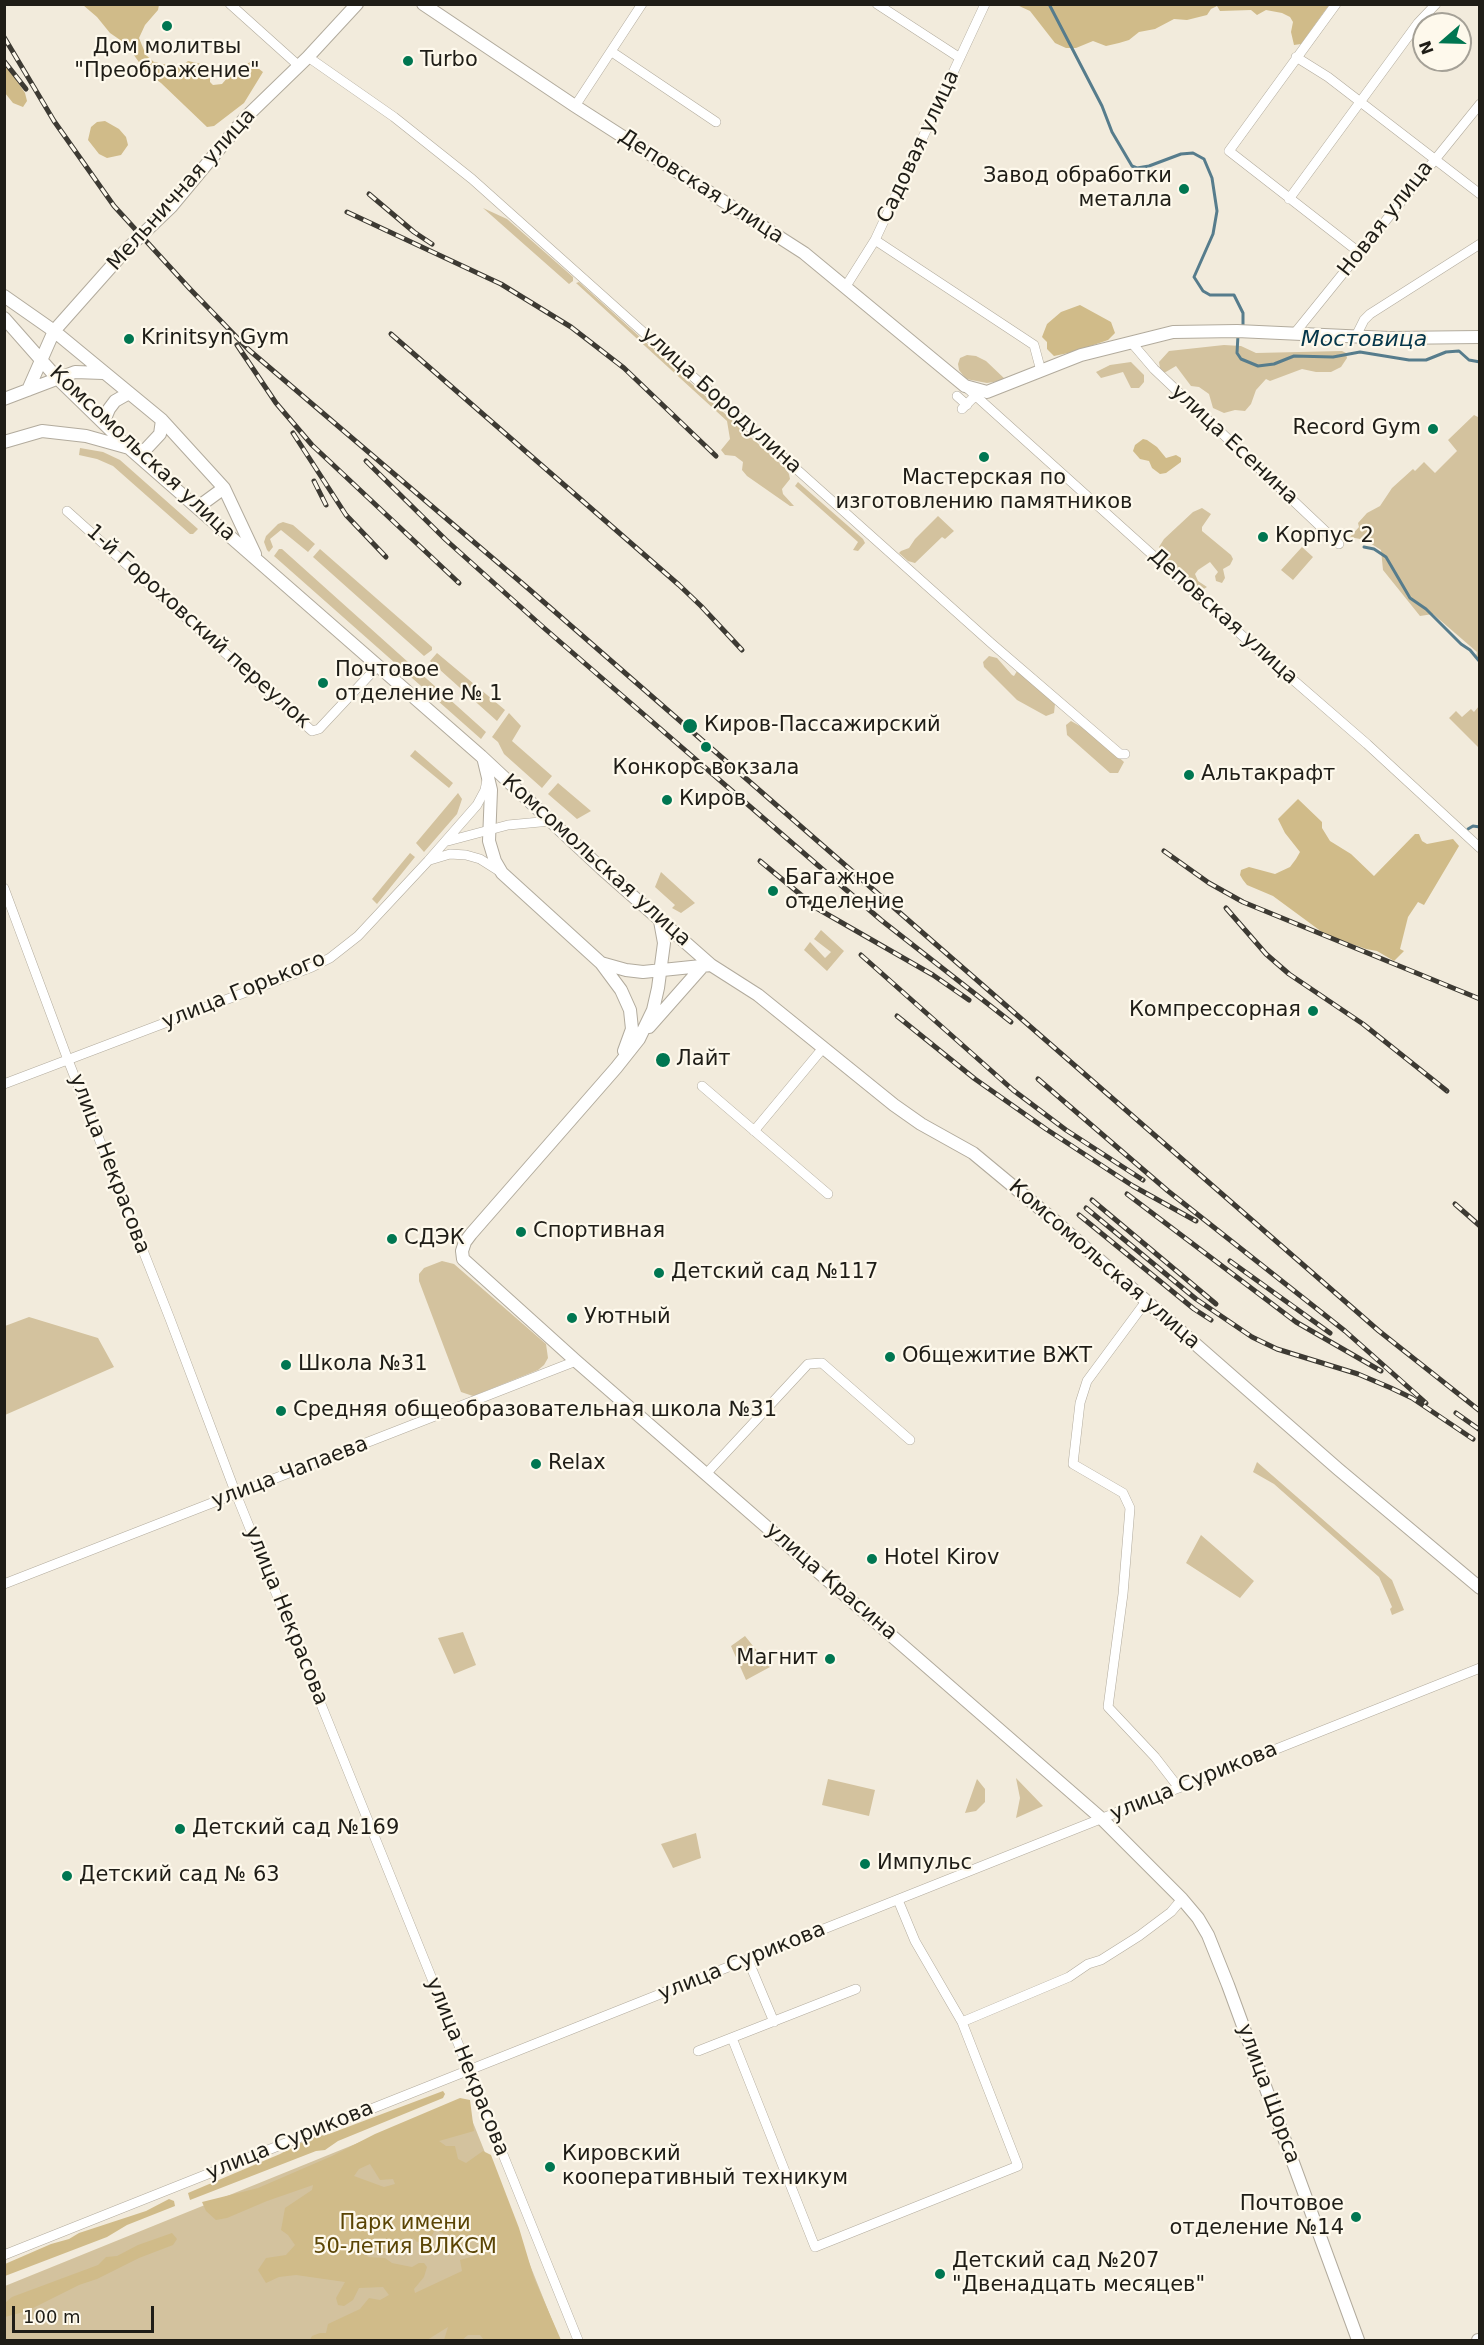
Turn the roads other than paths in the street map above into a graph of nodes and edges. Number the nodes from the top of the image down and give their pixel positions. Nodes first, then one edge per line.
1 (230, 4) edge
2 (357, 4) edge
3 (423, 4) edge
4 (642, 4) edge
5 (877, 4) edge
6 (985, 4) edge
7 (1336, 4) edge
8 (1436, 4) edge
9 (612, 52) junction
10 (1296, 57) junction
11 (960, 58) junction
12 (304, 62) junction
13 (1359, 102) junction
14 (1479, 104) edge
15 (576, 106) junction
16 (716, 123) dead end
17 (1434, 158) junction
18 (1479, 194) edge
19 (1289, 199) junction
20 (875, 240) junction
21 (1479, 244) edge
22 (1360, 253) junction
23 (846, 286) junction
24 (4, 296) edge
25 (4, 318) edge
26 (54, 331) junction
27 (1294, 334) junction
28 (1356, 336) junction
29 (1479, 337) edge
30 (1131, 342) junction
31 (41, 360) junction
32 (1041, 371) junction
33 (103, 373) junction
34 (57, 378) junction
35 (28, 390) junction
36 (961, 391) junction
37 (129, 393) junction
38 (976, 395) junction
39 (4, 399) edge
40 (162, 420) junction
41 (104, 421) junction
42 (4, 442) edge
43 (132, 450) junction
44 (224, 488) junction
45 (198, 507) junction
46 (67, 511) dead end
47 (1339, 544) dead end
48 (258, 561) junction
49 (377, 667) junction
50 (1125, 754) dead end
51 (484, 761) junction
52 (551, 821) junction
53 (489, 829) junction
54 (445, 842) junction
55 (1479, 848) edge
56 (428, 861) junction
57 (502, 873) junction
58 (4, 888) edge
59 (659, 919) junction
60 (601, 963) junction
61 (706, 966) junction
62 (661, 972) junction
63 (639, 1039) junction
64 (823, 1048) junction
65 (68, 1060) junction
66 (620, 1064) junction
67 (4, 1083) edge
68 (702, 1086) dead end
69 (754, 1131) junction
70 (828, 1194) dead end
71 (1147, 1300) junction
72 (576, 1361) junction
73 (909, 1440) dead end
74 (706, 1474) junction
75 (236, 1494) junction
76 (4, 1584) edge
77 (1479, 1588) edge
78 (1479, 1668) edge
79 (1179, 1788) junction
80 (1102, 1819) junction
81 (1182, 1899) junction
82 (898, 1900) junction
83 (1198, 1918) joint
84 (748, 1960) junction
85 (856, 1989) dead end
86 (774, 2022) junction
87 (962, 2022) junction
88 (732, 2038) junction
89 (698, 2051) dead end
90 (467, 2072) junction
91 (4, 2255) edge
92 (578, 2340) edge
93 (1358, 2340) edge

1 - 12 street, улица Бородулина
2 - 12 main road, Мельничная улица
3 - 15 main road, Деповская улица
4 - 9 street
5 - 11 street
6 - 11 street, Садовая улица
7 - 10 street
8 - 13 street
9 - 15 street
9 - 16 street
10 - 13 street
10 - 19 street
11 - 20 street, Садовая улица
12 - 26 main road, Мельничная улица
12 - 50 street, улица Бородулина
13 - 17 street
13 - 19 street
14 - 17 street, Новая улица
15 - 23 main road, Деповская улица
17 - 18 street
17 - 22 street, Новая улица
19 - 22 street
20 - 23 street, Садовая улица
20 - 32 street
21 - 28 street
22 - 27 street, Новая улица
23 - 36 main road, Деповская улица
24 - 26 main road, Комсомольская улица
25 - 31 main road, Комсомольская улица
26 - 31 main road, Мельничная улица
26 - 33 main road, Комсомольская улица
27 - 28 main road
27 - 30 main road
28 - 29 main road
30 - 32 main road
30 - 47 street, улица Есенина
31 - 34 main road, Комсомольская улица
31 - 35 main road, Мельничная улица
32 - 36 main road
33 - 34 main road
33 - 37 main road, Комсомольская улица
34 - 35 main road
34 - 41 main road, Комсомольская улица
35 - 39 main road
36 - 38 street, Деповская улица
36 - 38 street
37 - 40 main road, Комсомольская улица
37 - 41 main road
38 - 55 street, Деповская улица
40 - 43 main road
40 - 44 main road, Комсомольская улица
41 - 43 main road, Комсомольская улица
42 - 43 main road
43 - 45 main road, Комсомольская улица
44 - 45 main road
44 - 48 main road, Комсомольская улица
45 - 48 main road, Комсомольская улица
46 - 49 street, 1-й Гороховский переулок
48 - 49 main road, Комсомольская улица
49 - 51 main road, Комсомольская улица
51 - 52 main road, Комсомольская улица
51 - 53 main road, Комсомольская улица
51 - 54 street, улица Горького
52 - 53 street
52 - 59 main road, Комсомольская улица
53 - 54 street
53 - 57 main road, Комсомольская улица
54 - 56 street, улица Горького
56 - 57 street, Комсомольская улица
56 - 65 street, улица Горького
57 - 60 main road, Комсомольская улица
58 - 65 street, улица Некрасова
59 - 61 main road, Комсомольская улица
59 - 62 main road
60 - 62 main road, Комсомольская улица
60 - 66 main road, Комсомольская улица
61 - 62 main road, Комсомольская улица
61 - 63 main road
61 - 64 main road, Комсомольская улица
62 - 63 main road
63 - 66 main road
64 - 69 street
64 - 71 main road, Комсомольская улица
65 - 67 street, улица Горького
65 - 75 street, улица Некрасова
66 - 72 main road, улица Красина
68 - 69 street
69 - 70 street
71 - 77 main road, Комсомольская улица
71 - 79 street
72 - 74 main road, улица Красина
72 - 75 street, улица Чапаева
73 - 74 street
74 - 80 main road, улица Красина
75 - 76 street, улица Чапаева
75 - 90 street, улица Некрасова
78 - 79 street, улица Сурикова
79 - 80 street, улица Сурикова
80 - 81 main road, улица Красина
80 - 82 street, улица Сурикова
81 - 83 main road, улица Красина
81 - 87 street
82 - 84 street, улица Сурикова
82 - 87 street
83 - 93 main road, улица Щорса
84 - 86 street
84 - 90 street, улица Сурикова
85 - 86 street
86 - 88 street
87 - 88 street
88 - 89 street
90 - 91 street, улица Сурикова
90 - 92 street, улица Некрасова

